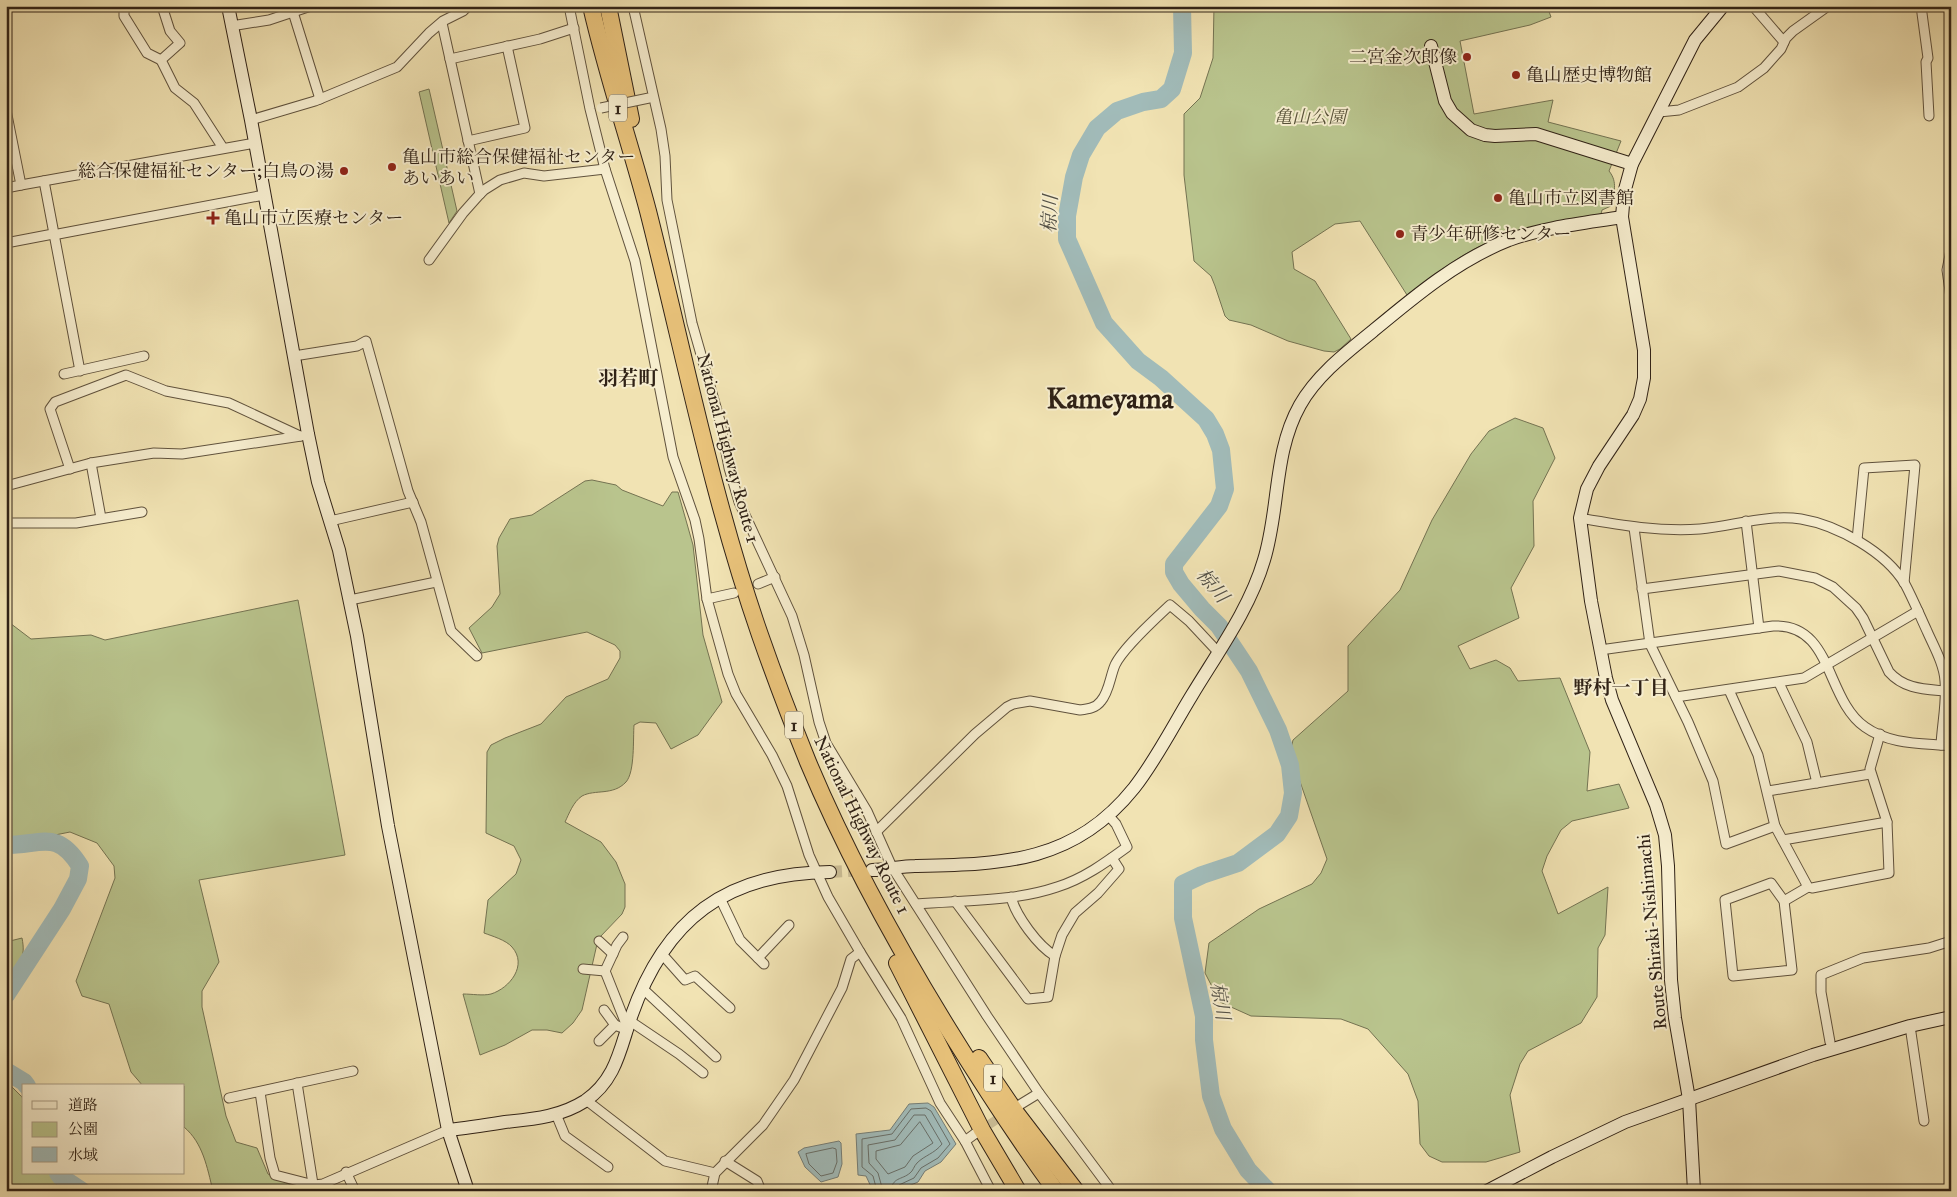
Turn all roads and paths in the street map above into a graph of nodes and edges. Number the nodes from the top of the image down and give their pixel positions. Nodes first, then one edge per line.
1 (124, 6) edge
2 (162, 6) edge
3 (228, 6) edge
4 (311, 6) edge
5 (468, 6) edge
6 (569, 6) edge
7 (592, 6) edge
8 (608, 6) edge
9 (633, 6) edge
10 (1723, 6) edge
11 (1753, 6) edge
12 (1828, 6) edge
13 (1921, 6) edge
14 (293, 12) junction
15 (1712, 12) edge
16 (442, 23) junction
17 (231, 26) junction
18 (574, 28) junction
19 (1784, 42) junction
20 (508, 46) junction
21 (1431, 46) dead end
22 (450, 59) junction
23 (161, 60) junction
24 (652, 97) junction
25 (320, 99) junction
26 (590, 109) junction
27 (6, 110) edge
28 (1659, 112) junction
29 (1929, 116) dead end
30 (251, 120) junction
31 (468, 141) junction
32 (255, 142) junction
33 (223, 148) junction
34 (1632, 164) junction
35 (605, 170) junction
36 (44, 181) junction
37 (21, 185) junction
38 (6, 188) edge
39 (480, 194) junction
40 (264, 195) junction
41 (647, 210) junction
42 (1622, 217) junction
43 (53, 235) junction
44 (6, 243) edge
45 (1951, 250) edge
46 (429, 260) dead end
47 (1951, 298) edge
48 (144, 356) dead end
49 (294, 356) junction
50 (80, 371) junction
51 (64, 374) dead end
52 (304, 435) junction
53 (91, 463) junction
54 (70, 469) junction
55 (6, 486) edge
56 (413, 502) junction
57 (142, 512) dead end
58 (101, 518) junction
59 (1580, 518) junction
60 (330, 521) junction
61 (1746, 521) junction
62 (6, 523) edge
63 (1634, 528) junction
64 (1857, 540) junction
65 (1753, 574) junction
66 (775, 577) junction
67 (436, 582) junction
68 (1904, 582) junction
69 (758, 584) dead end
70 (1642, 589) junction
71 (734, 593) dead end
72 (707, 599) junction
73 (350, 600) junction
74 (1918, 611) junction
75 (1759, 628) junction
76 (1872, 637) junction
77 (1650, 644) junction
78 (1219, 649) junction
79 (1600, 650) junction
80 (477, 656) dead end
81 (1825, 664) junction
82 (1780, 683) junction
83 (1729, 690) junction
84 (1945, 691) junction
85 (1676, 697) junction
86 (1880, 734) junction
87 (1941, 745) junction
88 (1951, 746) edge
89 (1870, 774) junction
90 (1817, 783) junction
91 (1768, 791) junction
92 (1108, 815) junction
93 (1887, 822) junction
94 (1775, 826) junction
95 (876, 832) junction
96 (842, 836) junction
97 (1783, 840) junction
98 (1112, 858) junction
99 (892, 867) junction
100 (872, 870) tunnel mouth
101 (816, 872) junction
102 (830, 872) tunnel mouth
103 (1808, 887) junction
104 (1011, 897) junction
105 (720, 898) junction
106 (955, 901) junction
107 (1784, 901) junction
108 (916, 904) junction
109 (790, 925) dead end
110 (623, 938) dead end
111 (599, 940) dead end
112 (1951, 941) edge
113 (860, 952) junction
114 (661, 953) junction
115 (613, 954) junction
116 (1055, 956) junction
117 (911, 968) junction
118 (583, 969) dead end
119 (605, 970) junction
120 (642, 988) junction
121 (730, 1008) dead end
122 (604, 1010) dead end
123 (1951, 1017) edge
124 (615, 1025) junction
125 (629, 1025) junction
126 (1910, 1026) junction
127 (599, 1041) dead end
128 (1830, 1042) dead end
129 (716, 1057) dead end
130 (353, 1071) dead end
131 (703, 1073) dead end
132 (297, 1083) junction
133 (260, 1092) junction
134 (1040, 1093) junction
135 (229, 1098) dead end
136 (1689, 1099) junction
137 (586, 1100) junction
138 (1021, 1104) dead end
139 (556, 1114) junction
140 (1924, 1121) dead end
141 (448, 1130) junction
142 (976, 1133) tunnel mouth
143 (964, 1141) junction
144 (726, 1161) junction
145 (608, 1167) dead end
146 (346, 1172) junction
147 (715, 1173) junction
148 (312, 1188) edge
149 (355, 1191) edge
150 (468, 1191) edge
151 (711, 1191) edge
152 (761, 1191) edge
153 (991, 1191) edge
154 (1018, 1191) edge
155 (1056, 1191) edge
156 (1076, 1191) edge
157 (1112, 1191) edge
158 (1488, 1191) edge
159 (1694, 1191) edge

1 - 23 street
2 - 23 street
3 - 17 street
4 - 14 street
5 - 16 street
6 - 18 street
7 - 41 highway, National Highway Route 1 / 1
8 - 41 highway, National Highway Route 1 / 1
9 - 24 street
10 - 15 street, Route Shiraki-Nishimachi
11 - 19 street
12 - 19 street
13 - 29 street
14 - 17 street
14 - 25 street
15 - 28 street, Route Shiraki-Nishimachi
16 - 22 street
16 - 25 street
17 - 30 street
18 - 20 street
18 - 26 street
19 - 28 street
20 - 22 street
20 - 31 street
21 - 34 street
22 - 31 street
23 - 33 street
24 - 26 street, bridge
24 - 66 street
25 - 30 street
26 - 35 street
27 - 37 street
28 - 34 street, Route Shiraki-Nishimachi
30 - 32 street
31 - 39 street
32 - 33 street
32 - 40 street
33 - 36 street
34 - 42 street, Route Shiraki-Nishimachi
35 - 39 street
35 - 72 street
36 - 37 street
36 - 43 street
37 - 38 street
39 - 46 street
40 - 43 street
40 - 49 street
41 - 96 highway, National Highway Route 1 / 1
42 - 59 street, Route Shiraki-Nishimachi
42 - 78 street
43 - 44 street
43 - 50 street
45 - 47 street
48 - 50 street
49 - 52 street
49 - 56 street
50 - 51 street
52 - 53 street
52 - 54 street
52 - 60 street
53 - 54 street
53 - 58 street
54 - 55 street
56 - 60 street
56 - 67 street
57 - 58 street
58 - 62 street
59 - 63 street
59 - 79 street, Route Shiraki-Nishimachi
60 - 73 street
61 - 63 street
61 - 64 street
61 - 65 street
63 - 70 street
64 - 68 street
64 - 68 street
65 - 70 street
65 - 75 street
65 - 76 street
66 - 69 street
66 - 95 street
67 - 73 street
67 - 80 street
68 - 74 street
70 - 77 street
71 - 72 street
72 - 101 street
73 - 141 street
74 - 76 street
74 - 84 street
75 - 77 street
75 - 81 street
76 - 81 street
76 - 84 street
77 - 79 street
77 - 85 street
78 - 92 street
78 - 95 street
79 - 136 street, Route Shiraki-Nishimachi
81 - 82 street
81 - 86 street
82 - 83 street
82 - 90 street
83 - 85 street
83 - 91 street
84 - 87 street
85 - 94 street
86 - 87 street
86 - 89 street
87 - 88 street
89 - 90 street
89 - 93 street
90 - 91 street
91 - 94 street
92 - 98 street
92 - 99 street
93 - 97 street
93 - 103 street
94 - 97 street
95 - 99 street
96 - 117 highway, National Highway Route 1 / 1
96 - 154 highway, 1
97 - 103 street
98 - 104 street
98 - 116 street
99 - 100 street
99 - 108 street
101 - 102 street
101 - 105 street
101 - 113 street
103 - 107 street
104 - 106 street
104 - 116 street
105 - 109 street
105 - 114 street
106 - 108 street
106 - 116 street
107 - 107 street
108 - 134 street
110 - 115 street
111 - 115 street
112 - 128 street
113 - 143 street
113 - 144 street
114 - 120 street
114 - 121 street
115 - 119 street
117 - 155 highway, National Highway Route 1 / 1
117 - 156 highway, 1
118 - 119 street
119 - 125 street
120 - 125 street
120 - 129 street
122 - 124 street
123 - 126 street
124 - 125 street
124 - 127 street
125 - 131 street
125 - 137 street
126 - 136 street
126 - 140 street
130 - 132 street
132 - 133 street
132 - 148 street
133 - 135 street
133 - 148 street
134 - 138 street
134 - 157 street
136 - 158 street
136 - 159 street, Route Shiraki-Nishimachi
137 - 139 street
137 - 147 street
139 - 141 street
139 - 145 street
141 - 146 street
141 - 150 street
142 - 143 street
143 - 153 street
144 - 147 street
144 - 152 street
146 - 148 street
146 - 149 street
147 - 151 street

